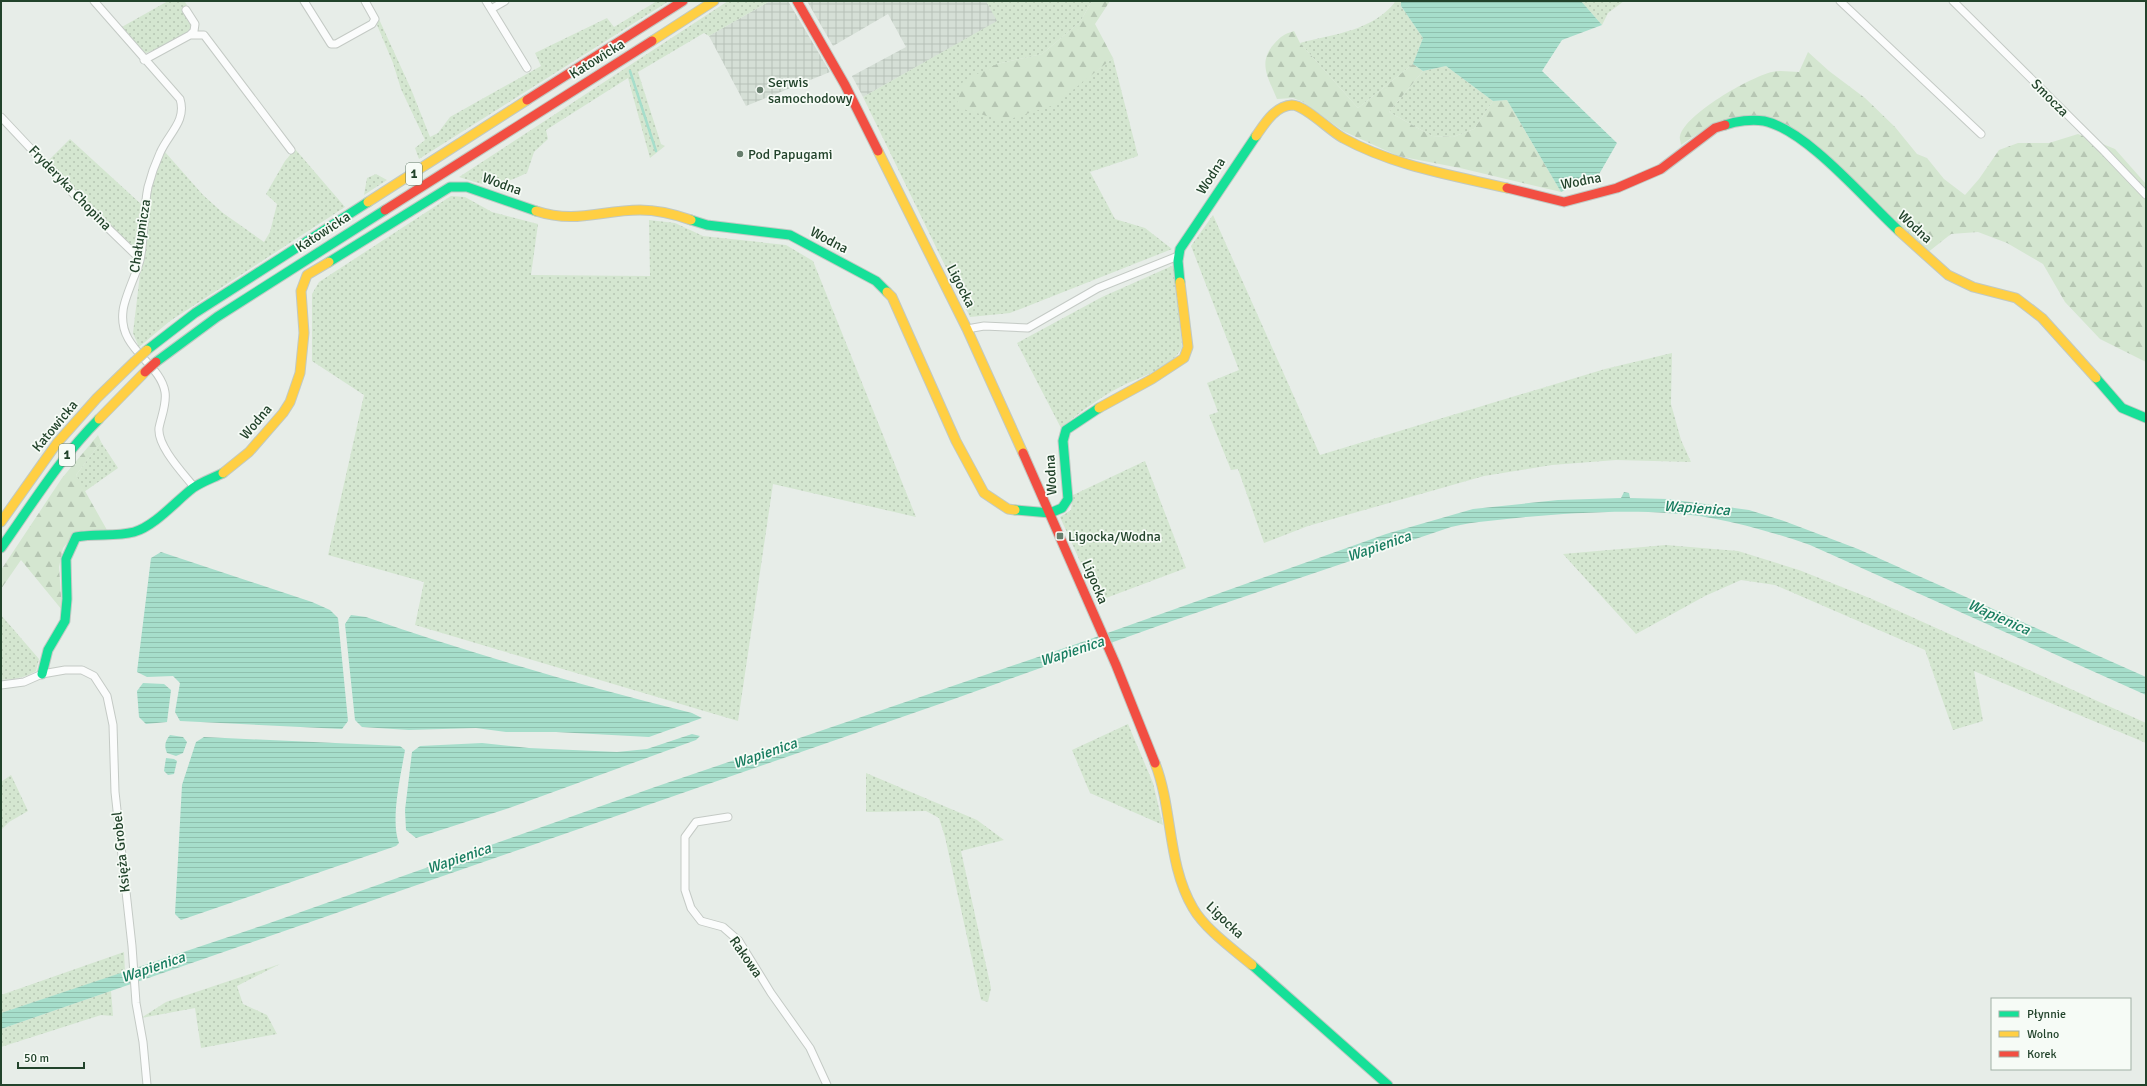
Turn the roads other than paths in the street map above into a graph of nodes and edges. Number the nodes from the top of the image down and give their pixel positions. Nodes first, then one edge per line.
1 (94, 1) edge
2 (304, 1) edge
3 (365, 1) edge
4 (486, 1) edge
5 (505, 1) edge
6 (683, 1) edge
7 (714, 1) edge
8 (797, 1) edge
9 (1840, 1) edge
10 (1953, 1) edge
11 (491, 9) junction
12 (186, 10) dead end
13 (195, 24) junction
14 (190, 35) junction
15 (204, 35) junction
16 (144, 60) junction
17 (527, 68) dead end
18 (1, 117) edge
19 (1981, 134) dead end
20 (291, 150) dead end
21 (2146, 195) edge
22 (1178, 256) junction
23 (140, 258) junction
24 (967, 329) junction
25 (2146, 418) edge
26 (194, 487) junction
27 (1050, 513) junction
28 (1, 522) edge
29 (1, 548) edge
30 (42, 674) junction
31 (1, 685) edge
32 (728, 816) dead end
33 (147, 1085) edge
34 (827, 1085) edge
35 (1388, 1085) edge

1 - 16 street, Chałupnicza
2 - 3 street
4 - 11 street
5 - 11 street
6 - 28 street, Katowicka / 1, bridge
7 - 29 street, Katowicka / 1, bridge
8 - 24 street, Ligocka
9 - 19 street
10 - 21 street, Smocza
11 - 17 street
12 - 13 street
13 - 14 street
13 - 15 street
14 - 15 street
14 - 16 street
15 - 20 street
16 - 23 street, Chałupnicza
18 - 23 street, Fryderyka Chopina
22 - 24 street
22 - 25 street, Wodna
22 - 27 street, Wodna
23 - 26 street, Chałupnicza
24 - 27 street, Ligocka
26 - 27 street, Wodna
26 - 30 street, Wodna
27 - 35 street, Ligocka
30 - 31 street
30 - 33 street, Księża Grobel
32 - 34 street, Rakowa

